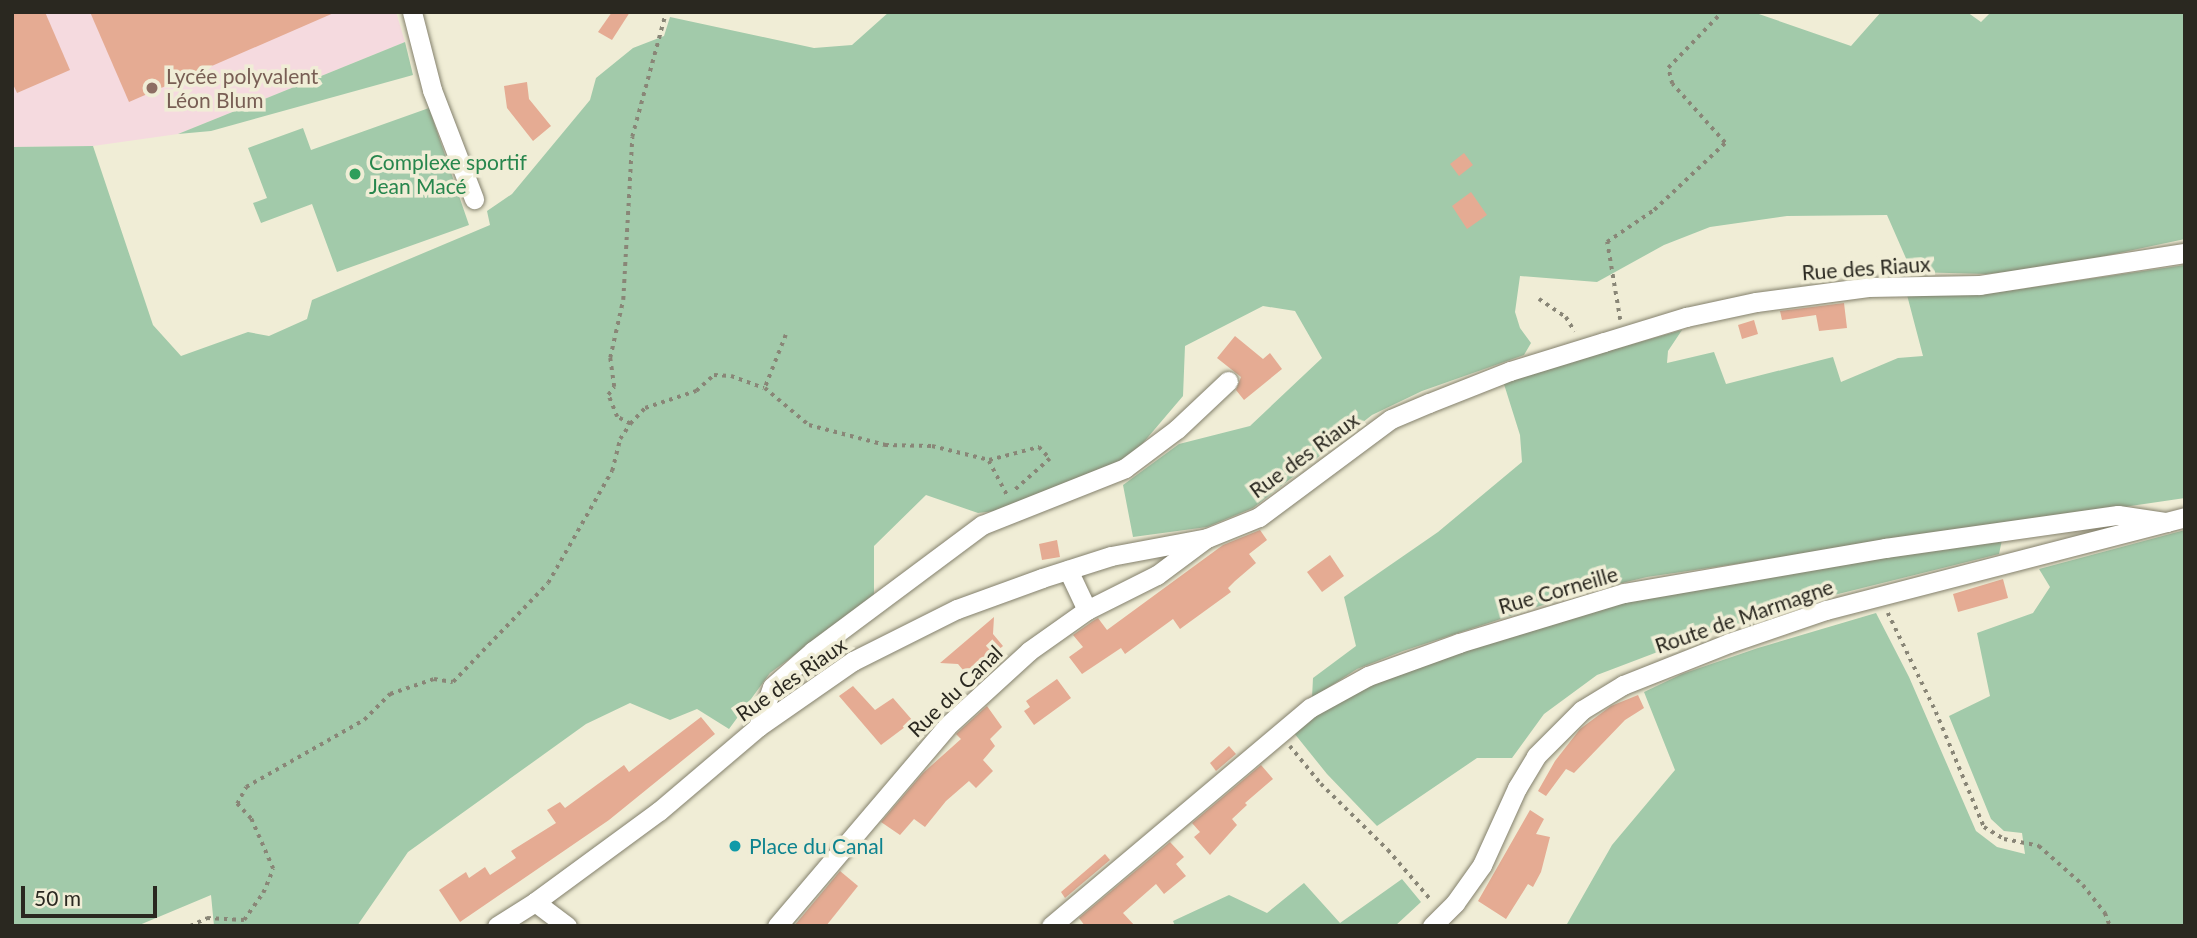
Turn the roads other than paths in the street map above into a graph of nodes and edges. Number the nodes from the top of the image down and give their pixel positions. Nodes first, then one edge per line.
1 (412, 12) edge
2 (474, 199) dead end
3 (2185, 253) edge
4 (1228, 381) dead end
5 (2175, 519) edge
6 (1207, 538) junction
7 (1068, 570) junction
8 (1087, 610) junction
9 (758, 727) junction
10 (535, 902) junction
11 (1438, 921) edge
12 (500, 925) edge
13 (567, 926) edge
14 (776, 926) edge
15 (1051, 926) edge

1 - 2 street
3 - 6 street, Rue des Riaux
4 - 9 street
5 - 11 street, Route de Marmagne
5 - 15 street, Rue Corneille
6 - 7 street, Rue des Riaux
6 - 8 street, Rue du Canal
7 - 8 street
7 - 9 street, Rue des Riaux
8 - 14 street, Rue du Canal
9 - 10 street, Rue des Riaux
10 - 12 street, Rue des Riaux
10 - 13 street

